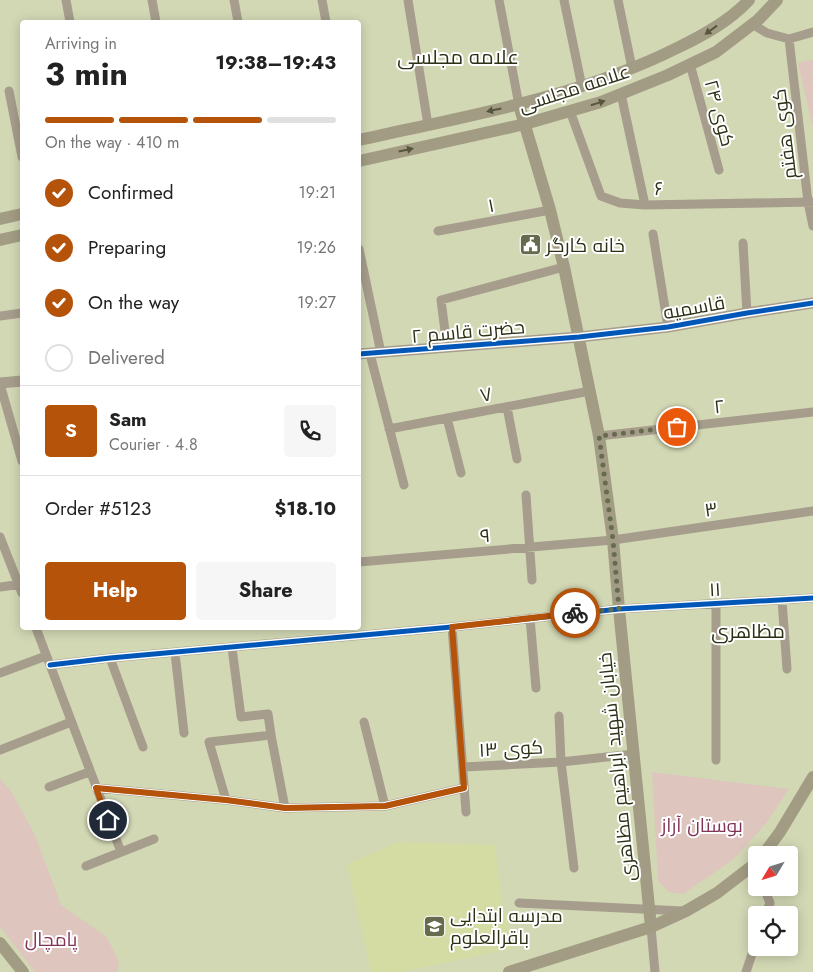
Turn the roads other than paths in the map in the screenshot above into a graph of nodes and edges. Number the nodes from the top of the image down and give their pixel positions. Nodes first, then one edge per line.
1 (66, 0) edge
2 (152, 0) edge
3 (234, 0) edge
4 (322, 0) edge
5 (408, 0) edge
6 (499, 0) edge
7 (564, 0) edge
8 (618, 0) edge
9 (749, 0) edge
10 (777, 0) edge
11 (739, 9) junction
12 (70, 20) edge
13 (156, 20) edge
14 (238, 20) edge
15 (326, 20) edge
16 (752, 24) junction
17 (813, 32) edge
18 (788, 39) junction
19 (690, 64) junction
20 (632, 68) junction
21 (582, 87) junction
22 (9, 91) dead end
23 (621, 94) junction
24 (519, 104) junction
25 (570, 111) junction
26 (428, 124) junction
27 (525, 124) junction
28 (361, 140) edge
29 (20, 146) edge
30 (361, 161) edge
31 (809, 167) edge
32 (719, 170) dead end
33 (811, 202) edge
34 (645, 205) junction
35 (550, 210) junction
36 (20, 214) edge
37 (0, 219) edge
38 (813, 226) edge
39 (438, 231) dead end
40 (653, 234) dead end
41 (20, 235) edge
42 (0, 240) edge
43 (743, 243) dead end
44 (564, 267) junction
45 (361, 268) edge
46 (813, 304) edge
47 (20, 313) edge
48 (747, 313) junction
49 (0, 316) edge
50 (668, 327) junction
51 (579, 337) junction
52 (447, 347) junction
53 (370, 354) edge
54 (20, 381) edge
55 (0, 383) edge
56 (590, 391) junction
57 (507, 407) junction
58 (813, 412) edge
59 (446, 418) junction
60 (389, 429) junction
61 (599, 436) junction
62 (20, 454) edge
63 (517, 459) dead end
64 (461, 473) dead end
65 (404, 485) dead end
66 (526, 495) dead end
67 (813, 511) edge
68 (0, 537) edge
69 (613, 540) junction
70 (529, 547) junction
71 (361, 562) edge
72 (532, 580) dead end
73 (20, 582) edge
74 (20, 584) edge
75 (0, 587) edge
76 (813, 598) edge
77 (782, 600) junction
78 (716, 605) junction
79 (619, 609) junction
80 (530, 618) junction
81 (452, 627) junction
82 (37, 630) edge
83 (232, 648) junction
84 (175, 653) junction
85 (46, 656) junction
86 (110, 658) junction
87 (50, 665) junction
88 (787, 669) dead end
89 (0, 673) edge
90 (536, 688) dead end
91 (559, 716) dead end
92 (71, 722) junction
93 (364, 722) dead end
94 (184, 733) dead end
95 (271, 735) junction
96 (143, 747) dead end
97 (0, 750) edge
98 (634, 754) junction
99 (716, 760) dead end
100 (561, 762) junction
101 (464, 767) junction
102 (89, 772) junction
103 (812, 782) edge
104 (49, 787) dead end
105 (96, 788) junction
106 (464, 788) junction
107 (226, 800) junction
108 (385, 806) junction
109 (285, 808) junction
110 (466, 812) dead end
111 (154, 839) dead end
112 (770, 846) edge
113 (121, 852) junction
114 (86, 866) dead end
115 (574, 868) dead end
116 (748, 870) edge
117 (518, 903) dead end
118 (649, 909) junction
119 (686, 911) junction
120 (651, 927) junction
121 (0, 943) edge
122 (751, 956) edge
123 (23, 972) edge
124 (509, 972) edge
125 (655, 972) edge
126 (746, 972) edge

1 - 12 street
2 - 13 street
3 - 14 street
4 - 15 street
5 - 26 street
6 - 24 street
7 - 21 street
8 - 20 street
9 - 11 main road, علامه مجلسی
10 - 16 main road, علامه مجلسی
11 - 16 main road
11 -> 20 main road, علامه مجلسی
16 - 18 street
16 - 19 main road, علامه مجلسی
17 - 18 street
18 - 31 street, کوی هفتم
19 - 23 main road, علامه مجلسی
19 - 32 street, کوی ۲۴
20 - 21 main road, علامه مجلسی
21 - 24 main road, علامه مجلسی
22 - 29 street
25 -> 23 main road, علامه مجلسی
23 - 34 street
24 -> 26 main road, علامه مجلسی
24 - 27 main road, خیابان شهید ابراهیم مظاهری
25 - 27 main road, علامه مجلسی
25 - 34 street, ۶
26 - 28 main road, علامه مجلسی
30 -> 27 main road, علامه مجلسی
27 - 35 main road, خیابان شهید ابراهیم مظاهری
31 - 33 street, کوی هفتم
33 - 34 street, ۶
33 - 38 street, کوی هفتم
35 - 39 street, ۱
35 - 44 main road, خیابان شهید ابراهیم مظاهری
36 - 37 main road
40 - 50 street
41 - 42 main road
43 - 48 street
44 - 51 main road, خیابان شهید ابراهیم مظاهری
44 - 52 street
45 - 53 street
46 - 48 street, قاسمیه
47 - 49 street
48 - 50 street, قاسمیه
50 - 51 street, قاسمیه
51 - 52 street, ۲ حضرت قاسم
51 - 56 main road, خیابان شهید ابراهیم مظاهری
52 - 53 street, ۲ حضرت قاسم
53 - 60 street
54 - 55 street
55 - 62 street
56 - 57 street, ۷
56 - 61 main road, خیابان شهید ابراهیم مظاهری
57 - 59 street, ۷
57 - 63 street
58 - 61 street, ۲
59 - 60 street, ۷
59 - 64 street
60 - 65 street
61 - 69 main road, خیابان شهید ابراهیم مظاهری
66 - 70 street
67 - 69 street, ۳
68 - 73 street
69 - 70 street, ۹
69 - 79 main road, خیابان شهید ابراهیم مظاهری
70 - 71 street, ۹
70 - 72 street
74 - 75 street
76 - 77 street, ۱۱
77 - 78 street, ۱۱
77 - 88 street
78 - 79 street, ۱۱
78 - 99 street
79 - 80 street, ۱۱
79 - 98 main road, خیابان شهید ابراهیم مظاهری
80 - 81 street, ۱۱
80 - 90 street
81 - 83 street, ۱۱
81 - 101 street
82 - 85 street
83 - 84 street, ۱۱
83 - 95 street
84 - 86 street, ۱۱
84 - 94 street
85 - 87 street
85 - 89 street
86 - 87 street, ۱۱
86 - 96 street
87 - 92 street
91 - 100 street
92 - 97 street
92 - 102 street
93 - 108 street
95 - 107 street
95 - 109 street
98 - 100 street, کوی ۱۳
98 - 118 main road, خیابان شهید ابراهیم مظاهری
100 - 101 street, کوی ۱۳
100 - 115 street
101 - 106 street
102 - 104 street
102 - 105 street
103 - 112 main road
105 - 107 street
105 - 113 street
106 - 108 street
106 - 110 street
107 - 109 street
108 - 109 street
111 - 113 street
113 - 114 street
116 - 119 main road
117 - 118 street
118 - 119 street
118 - 120 main road, خیابان شهید ابراهیم مظاهری
119 - 120 main road
120 - 124 main road
120 - 125 street
121 - 123 main road
122 - 126 street

